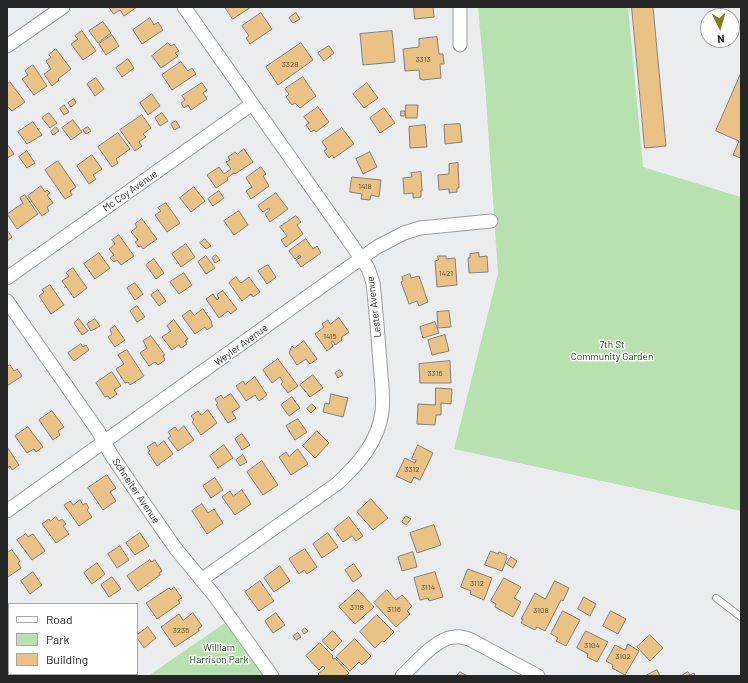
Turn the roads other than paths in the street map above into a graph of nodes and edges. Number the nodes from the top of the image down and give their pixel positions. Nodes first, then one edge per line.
1 (63, 7) edge
2 (184, 7) edge
3 (460, 7) edge
4 (460, 45) dead end
5 (7, 46) edge
6 (252, 104) junction
7 (491, 221) dead end
8 (362, 258) junction
9 (7, 278) edge
10 (7, 301) edge
11 (104, 441) junction
12 (7, 511) edge
13 (201, 580) junction
14 (716, 598) dead end
15 (741, 617) edge
16 (272, 676) edge
17 (402, 676) edge
18 (538, 676) edge

1 - 5 street
2 - 6 street, Lester Avenue
3 - 4 street
6 - 8 street, Lester Avenue
6 - 9 street, Mc Coy Avenue
7 - 8 street, Weyler Avenue
8 - 11 street, Weyler Avenue
8 - 13 street, Lester Avenue
10 - 11 street, Schneiter Avenue
11 - 12 street, Weyler Avenue
11 - 13 street, Schneiter Avenue
13 - 16 street, Schneiter Avenue
14 - 15 lane
17 - 18 street

